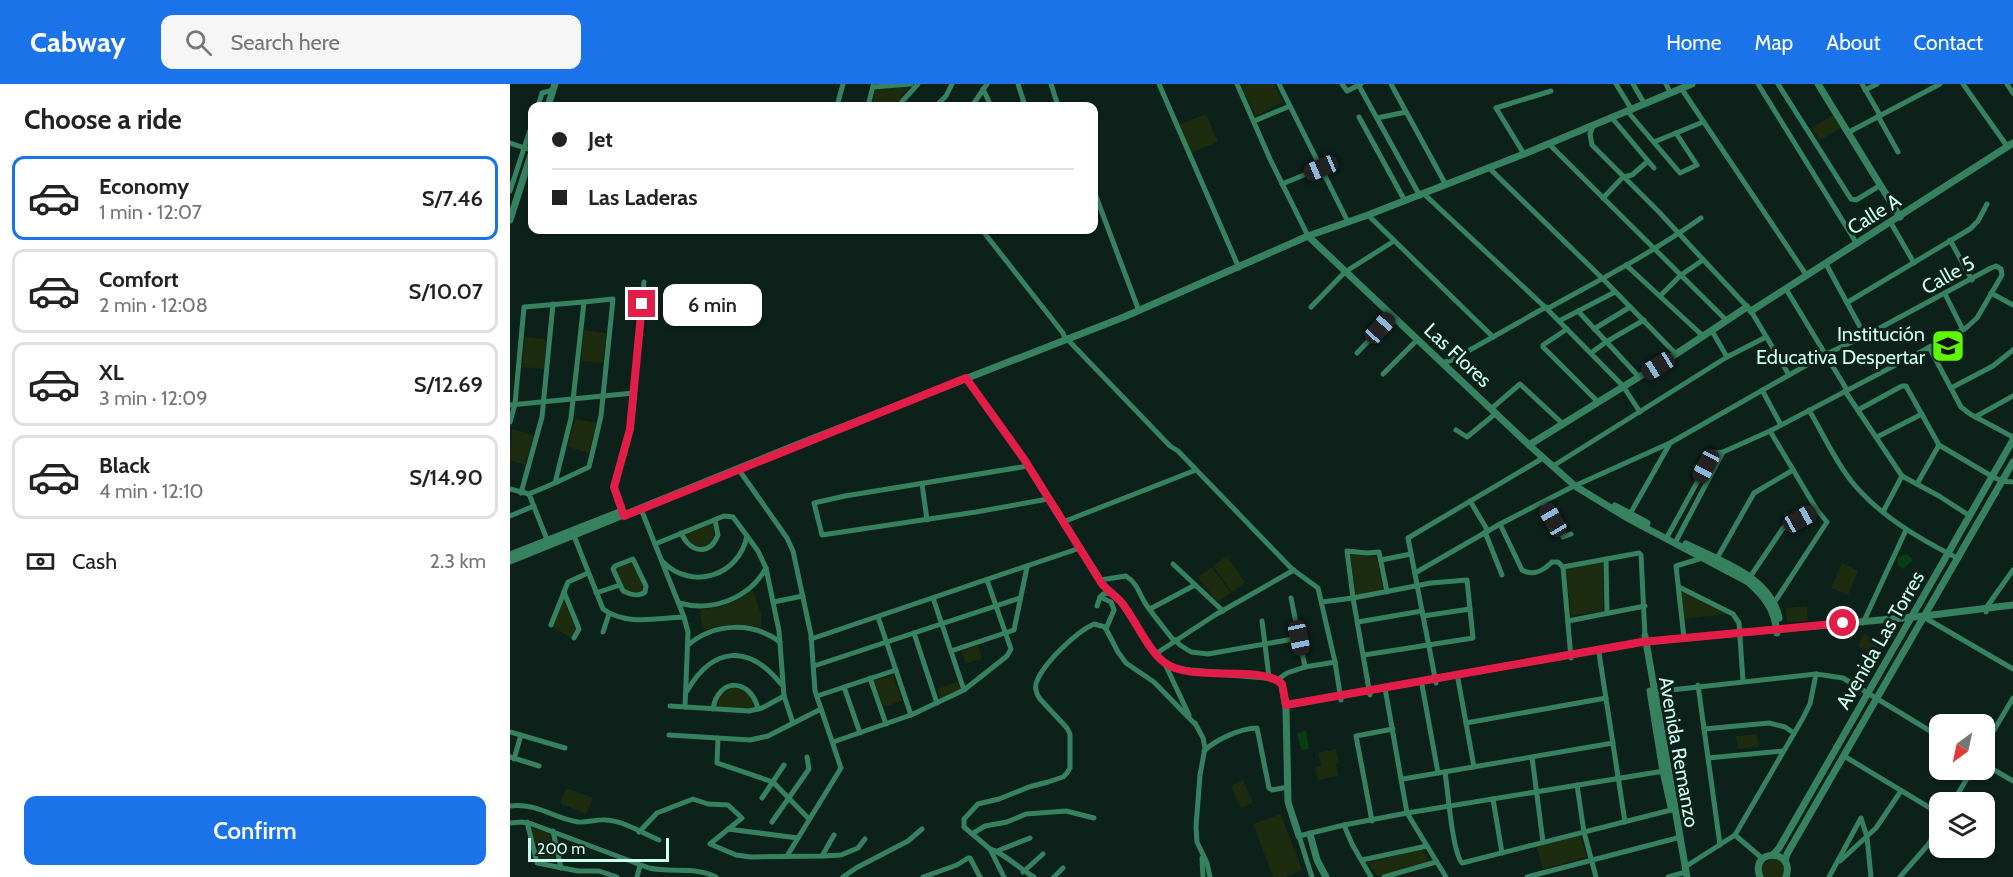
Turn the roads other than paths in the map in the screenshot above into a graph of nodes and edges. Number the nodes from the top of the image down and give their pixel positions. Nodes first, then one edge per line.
1 (843, 84) edge
2 (911, 84) edge
3 (918, 84) edge
4 (952, 84) edge
5 (1018, 84) edge
6 (1051, 84) edge
7 (1159, 84) edge
8 (1237, 84) edge
9 (1279, 84) edge
10 (1342, 84) edge
11 (1359, 84) edge
12 (1391, 84) edge
13 (1616, 84) edge
14 (1633, 84) edge
15 (1666, 84) edge
16 (1692, 84) edge
17 (1758, 84) edge
18 (1778, 84) edge
19 (1818, 84) edge
20 (1862, 84) edge
21 (1877, 84) edge
22 (1940, 84) edge
23 (1963, 84) edge
24 (2007, 84) edge
25 (873, 85) edge
26 (554, 87) edge
27 (985, 87) edge
28 (1681, 88) junction
29 (1865, 90) junction
30 (1551, 91) dead end
31 (1671, 92) junction
32 (2013, 93) edge
33 (539, 102) edge
34 (549, 102) edge
35 (838, 102) edge
36 (869, 102) edge
37 (902, 102) edge
38 (940, 102) edge
39 (975, 102) edge
40 (990, 102) edge
41 (1024, 102) edge
42 (1057, 102) edge
43 (1644, 103) junction
44 (1290, 106) junction
45 (1630, 111) junction
46 (1406, 112) junction
47 (1879, 116) junction
48 (1359, 117) dead end
49 (1377, 118) junction
50 (1612, 118) junction
51 (1254, 121) junction
52 (1703, 122) junction
53 (1593, 126) junction
54 (1849, 132) junction
55 (1676, 133) junction
56 (1654, 142) junction
57 (510, 143) edge
58 (1549, 144) junction
59 (2010, 145) edge
60 (528, 149) edge
61 (528, 151) edge
62 (1898, 152) dead end
63 (528, 153) edge
64 (1524, 154) junction
65 (1648, 161) junction
66 (1488, 167) junction
67 (1321, 168) junction
68 (1654, 168) dead end
69 (1623, 177) junction
70 (1282, 184) junction
71 (1881, 184) junction
72 (1446, 185) junction
73 (510, 191) edge
74 (1422, 195) junction
75 (1603, 198) junction
76 (1405, 201) junction
77 (1098, 202) edge
78 (1987, 204) dead end
79 (1368, 215) junction
80 (1900, 217) junction
81 (1701, 218) dead end
82 (510, 220) edge
83 (1348, 222) junction
84 (1891, 223) junction
85 (985, 234) edge
86 (1679, 234) junction
87 (1308, 236) junction
88 (1950, 240) junction
89 (1394, 241) junction
90 (1857, 244) junction
91 (1654, 248) junction
92 (1703, 260) junction
93 (1914, 263) junction
94 (1826, 264) junction
95 (1626, 265) junction
96 (1239, 268) junction
97 (1345, 272) junction
98 (1681, 274) junction
99 (1807, 276) junction
100 (1602, 278) junction
101 (1972, 280) junction
102 (644, 282) dead end
103 (1786, 289) junction
104 (1615, 292) junction
105 (1991, 293) junction
106 (1945, 294) junction
107 (1660, 297) junction
108 (584, 302) junction
109 (1848, 302) junction
110 (553, 304) junction
111 (2013, 305) edge
112 (1311, 307) dead end
113 (1630, 307) junction
114 (1547, 308) junction
115 (1749, 309) junction
116 (1139, 311) junction
117 (1578, 311) junction
118 (1392, 316) junction
119 (1644, 320) junction
120 (1559, 321) junction
121 (1727, 321) junction
122 (1567, 328) junction
123 (1594, 329) junction
124 (1962, 330) junction
125 (1712, 331) junction
126 (1703, 336) junction
127 (1865, 336) junction
128 (1493, 337) junction
129 (1766, 337) junction
130 (1065, 339) junction
131 (1417, 340) junction
132 (1606, 342) junction
133 (1929, 347) junction
134 (2013, 352) edge
135 (1357, 353) dead end
136 (1591, 353) junction
137 (1676, 354) junction
138 (1826, 354) junction
139 (1727, 357) junction
140 (1442, 363) junction
141 (1383, 374) dead end
142 (1789, 375) junction
143 (1639, 377) junction
144 (966, 378) junction
145 (1623, 386) junction
146 (1951, 388) junction
147 (1762, 390) junction
148 (1846, 390) junction
149 (634, 393) junction
150 (603, 396) junction
151 (2013, 396) edge
152 (574, 398) junction
153 (544, 401) junction
154 (1598, 402) junction
155 (512, 404) edge
156 (1809, 410) junction
157 (1858, 410) junction
158 (1493, 411) junction
159 (1640, 412) junction
160 (1922, 414) junction
161 (1975, 417) junction
162 (510, 422) edge
163 (1563, 424) junction
164 (1781, 425) junction
165 (1456, 430) dead end
166 (1770, 431) junction
167 (1877, 437) junction
168 (2013, 439) edge
169 (1670, 443) junction
170 (1528, 445) junction
171 (1939, 445) junction
172 (1723, 452) junction
173 (1544, 458) junction
174 (2013, 462) edge
175 (1028, 466) junction
176 (1553, 466) junction
177 (739, 470) junction
178 (1196, 470) junction
179 (1793, 471) junction
180 (1902, 476) junction
181 (1993, 477) junction
182 (2002, 481) junction
183 (2013, 482) edge
184 (555, 483) junction
185 (922, 484) junction
186 (1917, 484) junction
187 (1575, 486) junction
188 (510, 489) edge
189 (521, 493) junction
190 (530, 494) junction
191 (1588, 494) junction
192 (1048, 499) junction
193 (1470, 501) junction
194 (1543, 502) junction
195 (534, 506) junction
196 (641, 509) junction
197 (1817, 510) junction
198 (1883, 512) junction
199 (623, 513) junction
200 (1630, 514) junction
201 (510, 516) edge
202 (1970, 516) junction
203 (715, 520) junction
204 (927, 520) junction
205 (1063, 522) junction
206 (1500, 524) junction
207 (1906, 530) junction
208 (1487, 531) junction
209 (681, 533) junction
210 (1571, 534) dead end
211 (574, 536) junction
212 (747, 536) junction
213 (1667, 537) junction
214 (1676, 541) junction
215 (548, 543) junction
216 (655, 544) junction
217 (1080, 548) junction
218 (1411, 554) junction
219 (1948, 554) junction
220 (510, 555) edge
221 (1702, 558) junction
222 (1957, 558) junction
223 (1606, 559) junction
224 (1381, 560) junction
225 (510, 561) edge
226 (662, 561) junction
227 (1715, 561) junction
228 (1173, 564) dead end
229 (1027, 567) junction
230 (1563, 567) junction
231 (766, 568) junction
232 (1294, 570) junction
233 (2013, 570) edge
234 (588, 573) junction
235 (1414, 573) junction
236 (1502, 575) dead end
237 (1750, 577) junction
238 (987, 580) junction
239 (1100, 580) junction
240 (620, 585) junction
241 (1195, 585) junction
242 (1417, 586) junction
243 (1679, 587) junction
244 (564, 592) junction
245 (1387, 592) junction
246 (596, 593) junction
247 (1109, 593) junction
248 (803, 596) junction
249 (1100, 597) junction
250 (933, 598) junction
251 (1020, 598) junction
252 (1291, 598) dead end
253 (1353, 598) junction
254 (773, 602) junction
255 (1323, 602) junction
256 (679, 603) junction
257 (996, 606) junction
258 (1097, 606) dead end
259 (1645, 606) junction
260 (1773, 606) junction
261 (2013, 607) edge
262 (1150, 609) junction
263 (1470, 609) junction
264 (1986, 610) junction
265 (1223, 611) junction
266 (609, 614) junction
267 (1423, 614) junction
268 (1606, 614) junction
269 (684, 617) junction
270 (878, 617) junction
271 (1924, 618) junction
272 (1911, 619) junction
273 (1262, 621) dead end
274 (1568, 621) junction
275 (1358, 622) junction
276 (1863, 623) junction
277 (942, 624) junction
278 (551, 625) dead end
279 (1106, 629) junction
280 (1778, 631) junction
281 (603, 632) dead end
282 (914, 633) junction
283 (1004, 633) junction
284 (1740, 635) junction
285 (574, 638) dead end
286 (1299, 638) junction
287 (1684, 638) junction
288 (812, 639) junction
289 (1174, 640) junction
290 (780, 642) junction
291 (886, 642) junction
292 (1645, 642) junction
293 (1266, 643) junction
294 (688, 645) junction
295 (1429, 645) junction
296 (951, 651) junction
297 (1157, 653) junction
298 (1599, 653) junction
299 (1364, 656) junction
300 (1571, 657) junction
301 (1335, 662) junction
302 (1164, 663) junction
303 (814, 666) junction
304 (1305, 667) junction
305 (2013, 669) edge
306 (896, 670) junction
307 (1816, 674) junction
308 (1269, 677) junction
309 (870, 678) junction
310 (1458, 679) junction
311 (1277, 680) junction
312 (1436, 681) junction
313 (1743, 681) junction
314 (783, 685) junction
315 (1422, 685) junction
316 (1698, 686) junction
317 (844, 687) junction
318 (964, 690) junction
319 (1386, 690) junction
320 (1653, 692) junction
321 (686, 693) junction
322 (1370, 693) junction
323 (1868, 694) junction
324 (784, 696) junction
325 (817, 696) junction
326 (1341, 698) junction
327 (1606, 698) junction
328 (2013, 698) edge
329 (1876, 699) junction
330 (937, 703) junction
331 (670, 706) dead end
332 (685, 707) junction
333 (1286, 707) junction
334 (713, 709) junction
335 (758, 709) junction
336 (821, 709) junction
337 (911, 715) junction
338 (793, 723) junction
339 (1466, 723) junction
340 (886, 724) junction
341 (1196, 724) junction
342 (1995, 728) edge
343 (1393, 729) junction
344 (1704, 729) junction
345 (1929, 730) edge
346 (510, 732) edge
347 (860, 733) junction
348 (1794, 733) junction
349 (521, 735) junction
350 (669, 735) dead end
351 (718, 738) junction
352 (833, 742) junction
353 (1613, 743) junction
354 (565, 748) dead end
355 (1204, 751) junction
356 (1783, 751) junction
357 (1844, 756) junction
358 (807, 757) dead end
359 (1532, 757) junction
360 (512, 758) edge
361 (1708, 759) junction
362 (784, 765) dead end
363 (539, 766) dead end
364 (1473, 767) junction
365 (1666, 770) junction
366 (1995, 770) edge
367 (1445, 772) junction
368 (1438, 773) junction
369 (1618, 778) junction
370 (1402, 779) junction
371 (2013, 781) edge
372 (773, 782) junction
373 (1577, 785) junction
374 (1288, 787) junction
375 (1901, 791) junction
376 (1537, 792) junction
377 (762, 798) dead end
378 (789, 798) junction
379 (1493, 799) junction
380 (510, 806) edge
381 (1450, 806) junction
382 (1929, 807) edge
383 (1674, 809) junction
384 (1407, 813) junction
385 (1094, 818) dead end
386 (809, 819) junction
387 (1372, 821) junction
388 (526, 822) junction
389 (772, 822) dead end
390 (1625, 822) junction
391 (510, 823) edge
392 (1344, 825) junction
393 (728, 829) junction
394 (922, 829) dead end
395 (553, 831) junction
396 (639, 831) junction
397 (1584, 832) junction
398 (972, 834) junction
399 (1310, 834) junction
400 (834, 835) dead end
401 (1735, 835) junction
402 (1299, 837) junction
403 (1866, 837) junction
404 (798, 838) junction
405 (1030, 838) dead end
406 (1679, 838) junction
407 (865, 839) dead end
408 (659, 840) dead end
409 (1543, 842) junction
410 (1929, 843) edge
411 (1720, 845) junction
412 (1427, 846) junction
413 (990, 849) junction
414 (997, 851) junction
415 (1502, 853) junction
416 (1043, 854) dead end
417 (1773, 855) junction
418 (787, 856) junction
419 (822, 856) junction
420 (1202, 856) junction
421 (1763, 859) junction
422 (1362, 860) junction
423 (1592, 860) junction
424 (1785, 861) junction
425 (1436, 862) junction
426 (1836, 864) junction
427 (640, 866) junction
428 (561, 868) junction
429 (1064, 868) dead end
430 (943, 869) junction
431 (1023, 872) junction
432 (1686, 872) edge
433 (666, 874) edge
434 (697, 874) edge
435 (1758, 876) edge
436 (617, 877) edge
437 (637, 877) edge
438 (716, 877) edge
439 (843, 877) edge
440 (923, 877) edge
441 (947, 877) edge
442 (980, 877) edge
443 (1004, 877) edge
444 (1034, 877) edge
445 (1054, 877) edge
446 (1203, 877) edge
447 (1209, 877) edge
448 (1312, 877) edge
449 (1326, 877) edge
450 (1371, 877) edge
451 (1384, 877) edge
452 (1446, 877) edge
453 (1527, 877) edge
454 (1596, 877) edge
455 (1668, 877) edge
456 (1786, 877) edge
457 (1830, 877) edge
458 (1871, 877) edge
459 (1900, 877) edge

1 - 35 street
2 - 25 street
3 - 37 street
4 - 38 street
5 - 41 street
6 - 42 street
7 - 96 street
8 - 51 street
9 - 44 street
10 - 11 street
11 - 49 street
12 - 46 street
13 - 45 street
14 - 43 street
15 - 31 street
16 - 28 street
17 - 90 street
18 - 71 street
19 - 54 street
20 - 29 street
21 - 29 street
22 - 47 street
23 - 59 street
24 - 32 street
25 - 36 street
26 - 33 street
26 - 34 street
27 - 39 street
27 - 40 street
28 - 31 street
28 - 52 street
29 - 47 street
30 - 64 street
31 - 43 street
43 - 45 street
44 - 51 street
44 - 67 street
45 - 50 street
45 - 56 street
46 - 49 street
46 - 72 street
47 - 54 street
47 - 62 street
48 - 76 street
49 - 74 street
50 - 53 street
50 - 65 street
51 - 70 street
52 - 55 street
52 - 99 street
53 - 58 street
53 - 69 street
54 - 71 street
55 - 56 street
55 - 56 street
57 - 60 street
58 - 64 street
58 - 75 street
59 - 80 street, Calle A
61 - 73 street
63 - 82 street
64 - 66 street
65 - 68 street
65 - 69 street
66 - 72 street
66 - 100 street
67 - 70 street
67 - 83 street
69 - 75 street
69 - 86 street
70 - 87 street
71 - 80 street
72 - 74 street
74 - 76 street
74 - 114 street
75 - 91 street
76 - 79 street
77 - 116 street
78 - 88 street
79 - 83 street
79 - 89 street
80 - 84 street, Calle A
81 - 86 street
83 - 87 street
84 - 90 street, Calle A
84 - 93 street
85 - 130 street
86 - 91 street
86 - 92 street
87 - 96 street
87 - 97 street, Las Flores
88 - 93 street
88 - 101 street
89 - 97 street
89 - 128 street
90 - 94 street, Calle A
91 - 95 street
91 - 98 street
92 - 98 street
92 - 115 street
93 - 109 street
94 - 99 street, Calle A
94 - 109 street
95 - 100 street
95 - 107 street
96 - 116 street
97 - 112 street
97 - 118 street, Las Flores
98 - 107 street
98 - 121 street
99 - 103 street, Calle A
100 - 104 street
100 - 114 street
101 - 105 street, Calle 5
101 - 106 street, Calle 5
102 - 149 street
103 - 115 street, Calle A
103 - 138 street
104 - 113 street
104 - 117 street
105 - 111 street
105 - 124 street, Calle 5
106 - 124 street
106 - 127 street, Calle 5
107 - 126 street
108 - 110 street
108 - 150 street
108 - 152 street
109 - 127 street
110 - 153 street
110 - 155 street
113 - 119 street
113 - 123 street
114 - 120 street
114 - 128 street
115 - 121 street, Calle A
115 - 129 street
116 - 130 street
117 - 120 street
117 - 123 street
118 - 131 street, Las Flores
118 - 135 street
119 - 132 street
119 - 137 street
120 - 122 street
121 - 125 street, Calle A
122 - 136 street
122 - 154 street
123 - 132 street
124 - 133 street, Calle 5
125 - 126 street, Calle A
125 - 139 street
126 - 137 street, Calle A
127 - 138 street, Calle 5
128 - 140 street
129 - 139 street
129 - 142 street
130 - 144 street
130 - 178 street
131 - 140 street, Las Flores
131 - 141 street
132 - 136 street
132 - 143 street
133 - 146 street
133 - 148 street, Calle 5
134 - 146 street
136 - 145 street
137 - 143 street, Calle A
138 - 142 street, Calle 5
138 - 148 street
139 - 159 street
140 - 158 street, Las Flores
142 - 147 street, Calle 5
143 - 145 street, Calle A
144 - 175 street
144 - 177 street
145 - 154 street, Calle A
145 - 159 street
146 - 161 street
147 - 164 street
147 - 169 street, Calle 5
148 - 156 street, Calle 5
148 - 157 street
149 - 150 street
149 - 199 street
150 - 152 street
150 - 184 street
151 - 161 street
152 - 153 street
152 - 184 street
153 - 155 street
153 - 189 street
154 - 163 street, Calle A
155 - 162 street
156 - 164 street, Calle 5
156 - 198 street
157 - 160 street
157 - 167 street
158 - 163 street
158 - 165 street
158 - 170 street, Las Flores
159 - 176 street
160 - 167 street
160 - 171 street
161 - 168 street
163 - 170 street, Calle A
164 - 166 street, Calle 5
166 - 172 street, Calle 5
166 - 179 street
167 - 180 street
168 - 181 street, Avenida Las Torres
169 - 187 street, Calle 5
169 - 200 street
170 - 173 street, Las Flores
171 - 181 street
171 - 186 street
172 - 213 street
172 - 214 street
173 - 176 street, Las Flores
173 - 193 street
174 - 182 street, Avenida Las Torres
175 - 185 street
175 - 192 street
176 - 187 street, Las Flores
177 - 196 street
177 - 248 street
178 - 205 street
178 - 232 street
179 - 197 street
179 - 227 street
180 - 186 street
180 - 198 street
181 - 182 street
181 - 202 street, Avenida Las Torres
182 - 183 street
182 - 222 street, Avenida Las Torres
184 - 190 street
185 - 204 street
185 - 204 street
186 - 202 street
187 - 191 street, Las Flores
187 - 194 street, Calle 5
188 - 189 street
189 - 190 street
190 - 195 street
191 - 200 street, Las Flores
191 - 213 street, Las Flores
192 - 204 street
192 - 205 street
193 - 208 street
193 - 218 street
194 - 206 street, Calle 5
194 - 210 street
195 - 201 street
195 - 215 street
196 - 199 street
196 - 216 street
197 - 237 street
197 - 260 street
198 - 207 street
199 - 211 street
199 - 215 street
200 - 213 street, Las Flores
202 - 219 street, Avenida Las Torres
203 - 209 street
203 - 209 street
203 - 212 street
205 - 217 street
206 - 208 street, Calle 5
206 - 230 street
207 - 219 street
207 - 276 street
208 - 235 street, Calle 5
208 - 236 street
209 - 216 street
211 - 215 street
211 - 234 street
212 - 226 street
212 - 231 street
213 - 214 street, Las Flores
214 - 221 street, Las Flores
214 - 227 street, Las Flores
215 - 220 street
215 - 225 street
216 - 226 street
217 - 229 street
217 - 239 street
218 - 224 street
218 - 235 street
219 - 222 street
219 - 272 street, Avenida Las Torres
221 - 227 street, Las Flores
221 - 243 street
222 - 271 street, Avenida Las Torres
223 - 230 street
223 - 259 street
223 - 268 street
224 - 245 street
224 - 253 street
226 - 256 street
227 - 237 street, Las Flores
227 - 260 street, Las Flores
228 - 241 street
229 - 238 street
229 - 251 street
230 - 274 street
231 - 254 street
231 - 256 street
232 - 255 street
232 - 265 street
233 - 264 street
234 - 244 street
234 - 246 street
235 - 242 street
237 - 260 street, Las Flores
238 - 250 street
238 - 257 street
239 - 247 street
239 - 262 street
240 - 240 street
240 - 246 street
241 - 262 street
241 - 265 street
242 - 245 street
242 - 263 street
242 - 267 street
243 - 284 street
243 - 287 street
244 - 278 street
244 - 285 street
245 - 253 street
246 - 266 street
247 - 249 street
247 - 297 street
248 - 254 street
248 - 288 street
249 - 258 street
249 - 279 street
250 - 270 street
250 - 277 street
251 - 257 street
251 - 283 street
252 - 286 street
253 - 255 street
253 - 275 street
254 - 290 street
255 - 301 street
256 - 269 street
257 - 277 street
257 - 283 street
259 - 268 street
259 - 292 street
260 - 280 street
261 - 264 street
262 - 289 street
263 - 267 street
263 - 295 street
264 - 271 street
265 - 289 street
266 - 269 street
266 - 281 street
267 - 275 street
267 - 295 street
268 - 274 street
269 - 294 street
270 - 288 street
270 - 291 street
271 - 272 street
271 - 305 street
271 - 329 street, Avenida Las Torres
272 - 276 street
272 - 323 street, Avenida Las Torres
273 - 293 street
274 - 300 street
275 - 299 street
276 - 280 street
277 - 282 street
277 - 296 street
279 - 341 street
279 - 398 street
280 - 284 street
282 - 291 street
282 - 330 street
283 - 296 street
283 - 318 street
284 - 287 street
284 - 292 street
284 - 313 street
286 - 293 street
286 - 304 street
287 - 292 street
288 - 303 street
289 - 293 street
289 - 297 street
290 - 294 street
290 - 314 street
291 - 303 street
291 - 306 street
292 - 298 street
292 - 300 street
292 - 320 street, Avenida Remanzo
293 - 308 street
294 - 321 street
295 - 299 street
295 - 312 street
296 - 318 street
297 - 302 street
298 - 300 street
298 - 327 street
299 - 322 street
300 - 310 street
300 - 312 street
301 - 304 street
301 - 326 street
302 - 308 street
302 - 341 street
303 - 325 street
304 - 311 street
306 - 309 street
306 - 337 street
307 - 313 street
307 - 323 street
307 - 348 street
308 - 311 street
309 - 317 street
309 - 340 street
310 - 312 street
310 - 339 street
311 - 333 street
312 - 315 street
312 - 319 street
313 - 316 street
314 - 321 street
314 - 324 street
315 - 319 street
315 - 368 street
316 - 320 street
316 - 344 street
317 - 325 street
317 - 347 street
318 - 330 street
319 - 322 street
319 - 343 street
320 - 365 street, Avenida Remanzo
321 - 332 street
322 - 326 street
323 - 329 street
323 - 417 street, Avenida Las Torres
324 - 335 street
324 - 338 street
325 - 336 street
326 - 333 street
327 - 339 street
327 - 353 street
328 - 342 street
329 - 345 street
329 - 357 street, Avenida Las Torres
330 - 337 street
331 - 332 street
332 - 334 street
333 - 374 street
334 - 335 street
334 - 335 street
336 - 338 street
336 - 352 street
337 - 340 street
338 - 351 street
339 - 364 street
340 - 347 street
341 - 355 street
343 - 370 street
343 - 387 street
344 - 348 street
344 - 361 street
346 - 349 street
347 - 352 street
348 - 356 street
349 - 354 street
349 - 360 street
350 - 351 street
351 - 372 street
352 - 386 street
353 - 359 street
353 - 369 street
355 - 374 street
355 - 420 street
356 - 361 street
356 - 401 street
357 - 375 street
357 - 424 street, Avenida Las Torres
358 - 378 street
359 - 364 street
359 - 376 street
360 - 363 street
361 - 411 street
362 - 372 street
364 - 367 street
365 - 369 street
365 - 383 street, Avenida Remanzo
366 - 371 street
367 - 368 street
367 - 381 street
368 - 370 street
369 - 373 street
369 - 390 street
370 - 384 street
372 - 377 street
372 - 378 street
373 - 376 street
373 - 397 street
374 - 402 street
375 - 382 street
375 - 403 street
376 - 379 street
376 - 409 street
378 - 386 street
378 - 389 street
379 - 381 street
379 - 415 street
380 - 396 street
381 - 384 street
381 - 415 street
383 - 390 street
383 - 406 street, Avenida Remanzo
384 - 387 street
384 - 412 street
385 - 398 street
386 - 404 street
387 - 392 street
388 - 391 street
388 - 395 street
388 - 428 street
390 - 397 street
392 - 399 street
392 - 422 street
393 - 396 street
393 - 404 street
393 - 418 street
394 - 439 street
395 - 427 street
395 - 428 street
396 - 408 street
397 - 409 street
397 - 423 street
398 - 413 street
399 - 402 street
399 - 449 street
400 - 419 street
401 - 411 street
401 - 421 street
402 - 448 street
403 - 426 street
403 - 426 street
403 - 458 street
404 - 418 street
405 - 414 street
406 - 423 street
406 - 432 street, Avenida Remanzo
407 - 419 street
409 - 415 street
410 - 459 street
411 - 432 street
412 - 422 street
412 - 425 street
413 - 414 street
413 - 443 street
414 - 431 street
416 - 431 street
417 - 421 street
417 - 424 street
418 - 419 street
420 - 446 street
420 - 447 street
421 - 435 street
422 - 450 street
423 - 453 street
423 - 454 street
424 - 456 street
425 - 451 street
425 - 452 street
426 - 457 street
427 - 433 street
427 - 437 street
428 - 436 street
429 - 445 street
430 - 440 street
430 - 441 street
430 - 442 street
431 - 444 street
432 - 455 street
433 - 434 street
434 - 438 street

